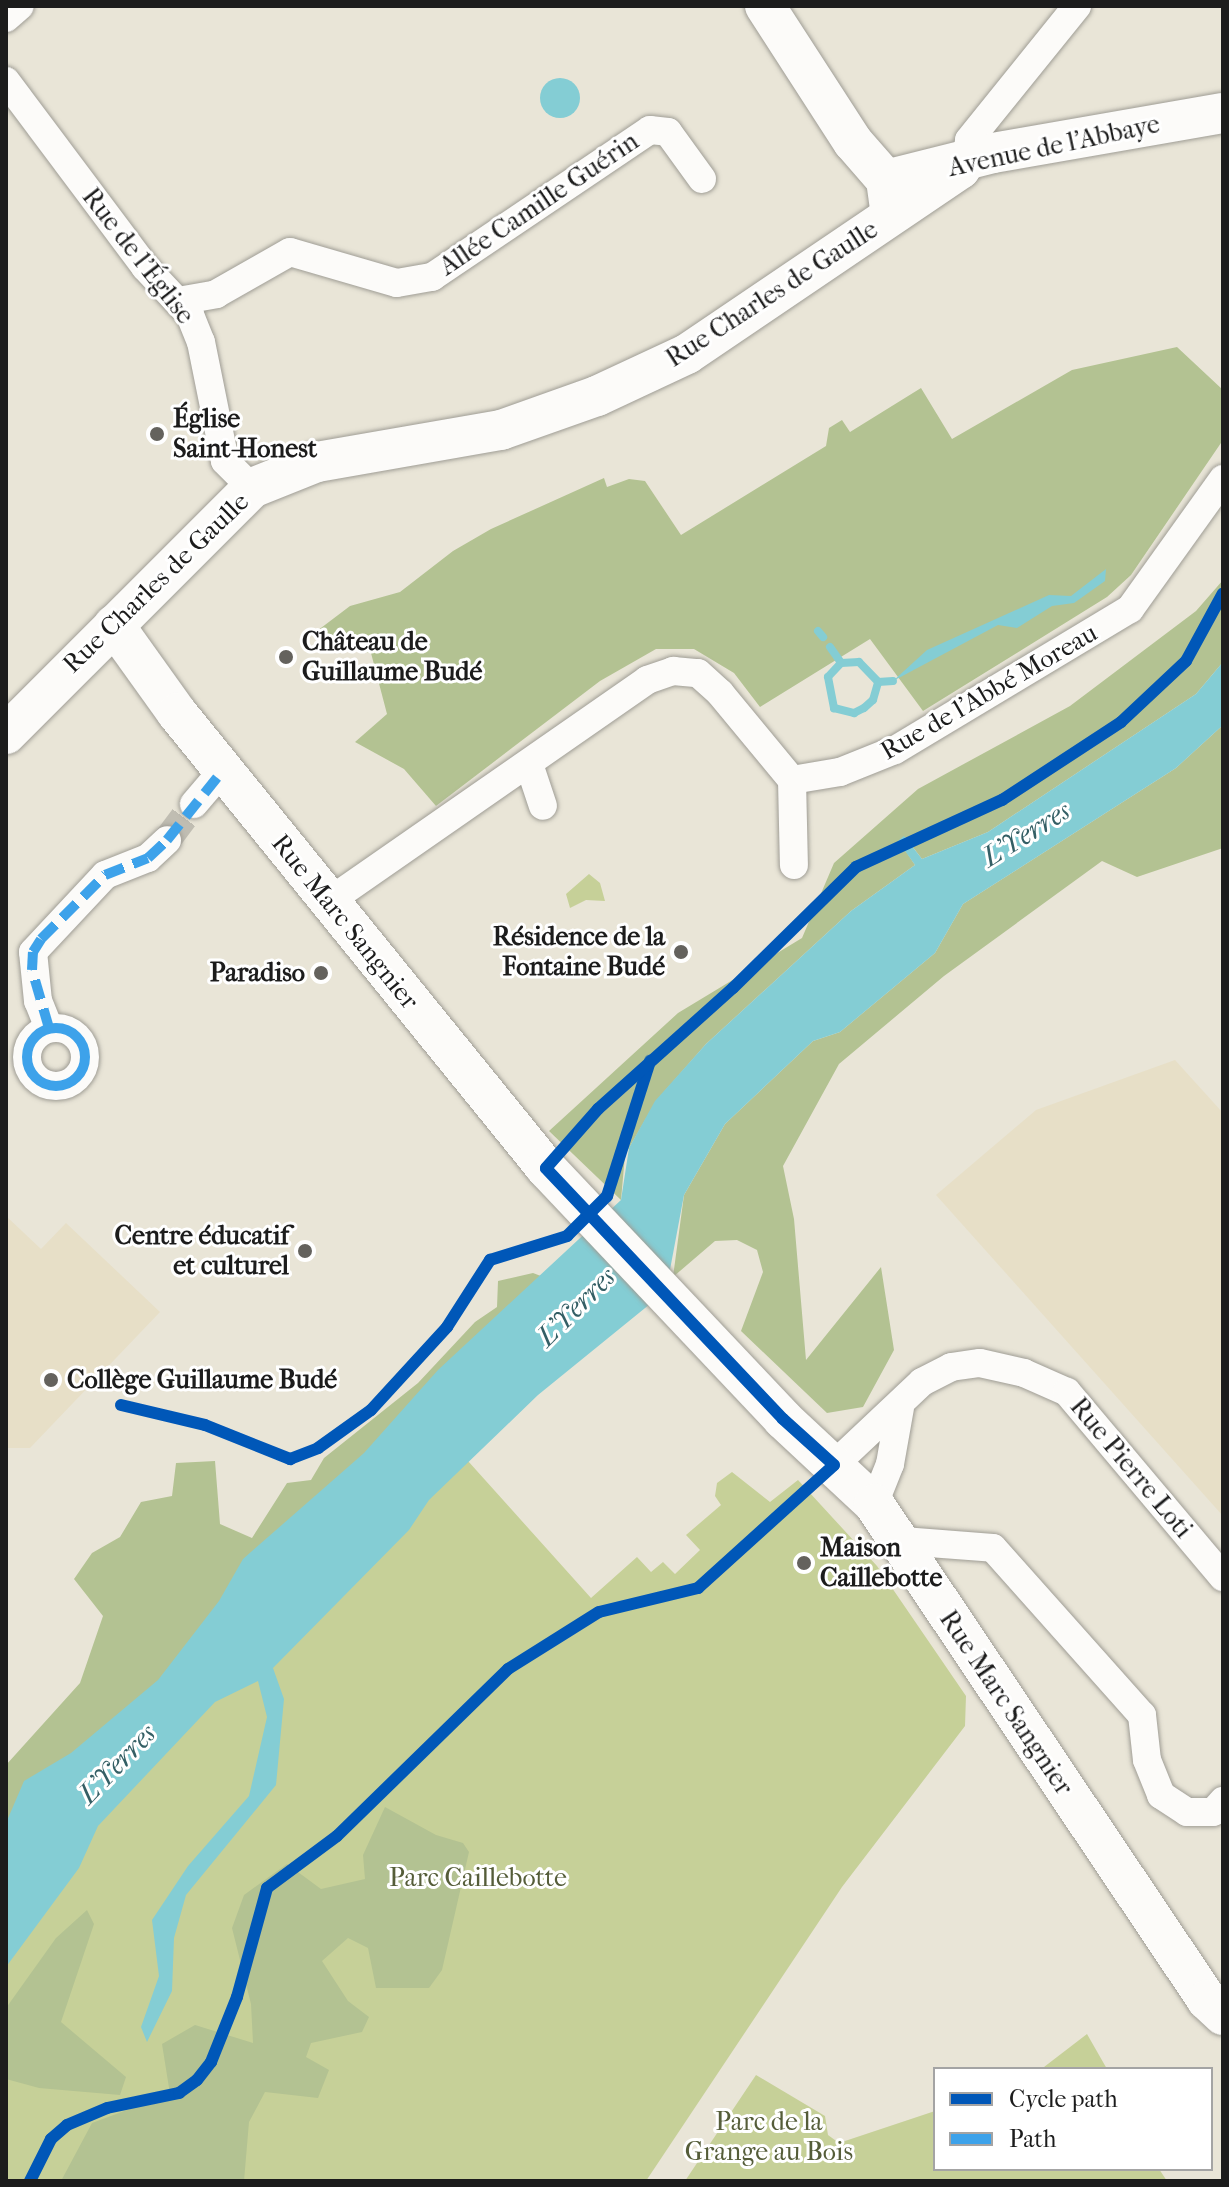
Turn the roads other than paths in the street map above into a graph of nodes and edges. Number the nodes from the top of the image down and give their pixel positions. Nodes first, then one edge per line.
1 (20, 6) edge
2 (765, 6) edge
3 (1077, 6) edge
4 (6, 18) edge
5 (6, 81) edge
6 (1223, 113) edge
7 (966, 160) junction
8 (702, 179) dead end
9 (886, 180) junction
10 (887, 220) junction
11 (178, 301) junction
12 (1223, 479) edge
13 (252, 488) junction
14 (114, 625) junction
15 (6, 734) edge
16 (529, 764) junction
17 (223, 770) junction
18 (792, 780) junction
19 (194, 804) tunnel mouth
20 (543, 806) dead end
21 (167, 840) tunnel mouth
22 (794, 865) dead end
23 (328, 902) junction
24 (49, 1028) dead end
25 (900, 1408) junction
26 (834, 1465) junction
27 (874, 1504) junction
28 (903, 1541) junction
29 (1223, 1577) edge
30 (1223, 1801) edge
31 (1223, 2015) edge

1 - 4 street
2 - 9 street
3 - 7 street
5 - 11 street, Rue de l'Église
6 - 7 street, Avenue de l'Abbaye
7 - 9 street, Avenue de l'Abbaye
7 - 10 street, Rue Charles de Gaulle
8 - 11 street, Allée Camille Guérin
9 - 10 street
10 - 13 street, Rue Charles de Gaulle
11 - 13 street, Rue de l'Église
12 - 18 street, Rue de l'Abbé Moreau
13 - 14 street, Rue Charles de Gaulle
14 - 15 street, Rue Charles de Gaulle
14 - 17 street, Rue Marc Sangnier
16 - 18 street
16 - 20 street
16 - 23 street
17 - 19 street
17 - 23 street, Rue Marc Sangnier
18 - 22 street
21 - 24 street
23 - 26 street, Rue Marc Sangnier
25 - 26 street, Rue Pierre Loti
25 - 27 street
25 - 29 street, Rue Pierre Loti
26 - 27 street, Rue Marc Sangnier
27 - 28 street, Rue Marc Sangnier
28 - 30 street
28 - 31 street, Rue Marc Sangnier

